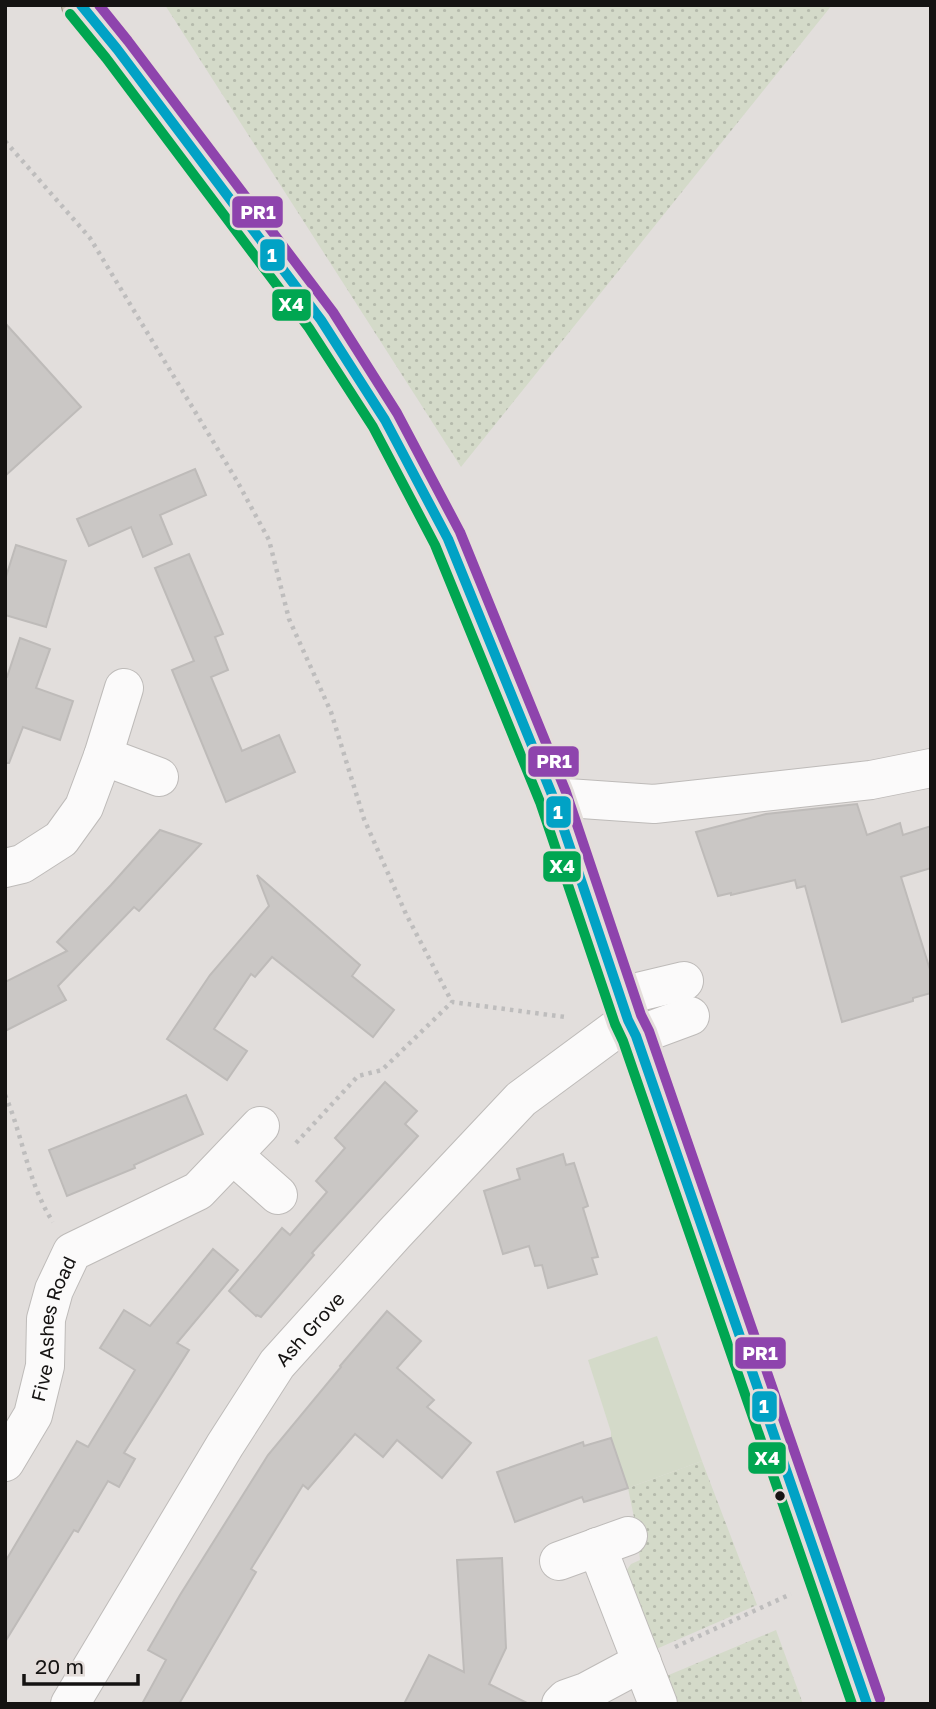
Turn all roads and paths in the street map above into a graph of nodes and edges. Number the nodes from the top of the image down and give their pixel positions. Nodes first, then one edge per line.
1 (81, 5) edge
2 (5, 141) edge
3 (124, 688) dead end
4 (103, 756) junction
5 (931, 768) edge
6 (159, 777) dead end
7 (552, 797) junction
8 (5, 868) edge
9 (687, 998) dead end
10 (452, 1002) junction
11 (628, 1017) junction
12 (5, 1095) edge
13 (260, 1126) joint
14 (233, 1155) junction
15 (278, 1195) dead end
16 (72, 1252) junction
17 (5, 1462) edge
18 (559, 1561) dead end
19 (824, 1580) junction
20 (642, 1662) junction
21 (69, 1704) edge
22 (561, 1704) edge
23 (658, 1704) edge
24 (867, 1704) edge

1 - 7 highway
2 - 10 path
3 - 4 street
4 - 6 street
4 - 8 street
5 - 7 street
7 - 11 highway
9 - 11 street
10 - 11 path
10 - 13 path
11 - 19 highway
11 - 21 street, Ash Grove
12 - 16 path
13 - 14 street, Five Ashes Road
14 - 15 street
14 - 16 street, Five Ashes Road
16 - 17 street, Five Ashes Road
18 - 20 street
19 - 20 path
19 - 24 highway
20 - 22 street
20 - 23 street

